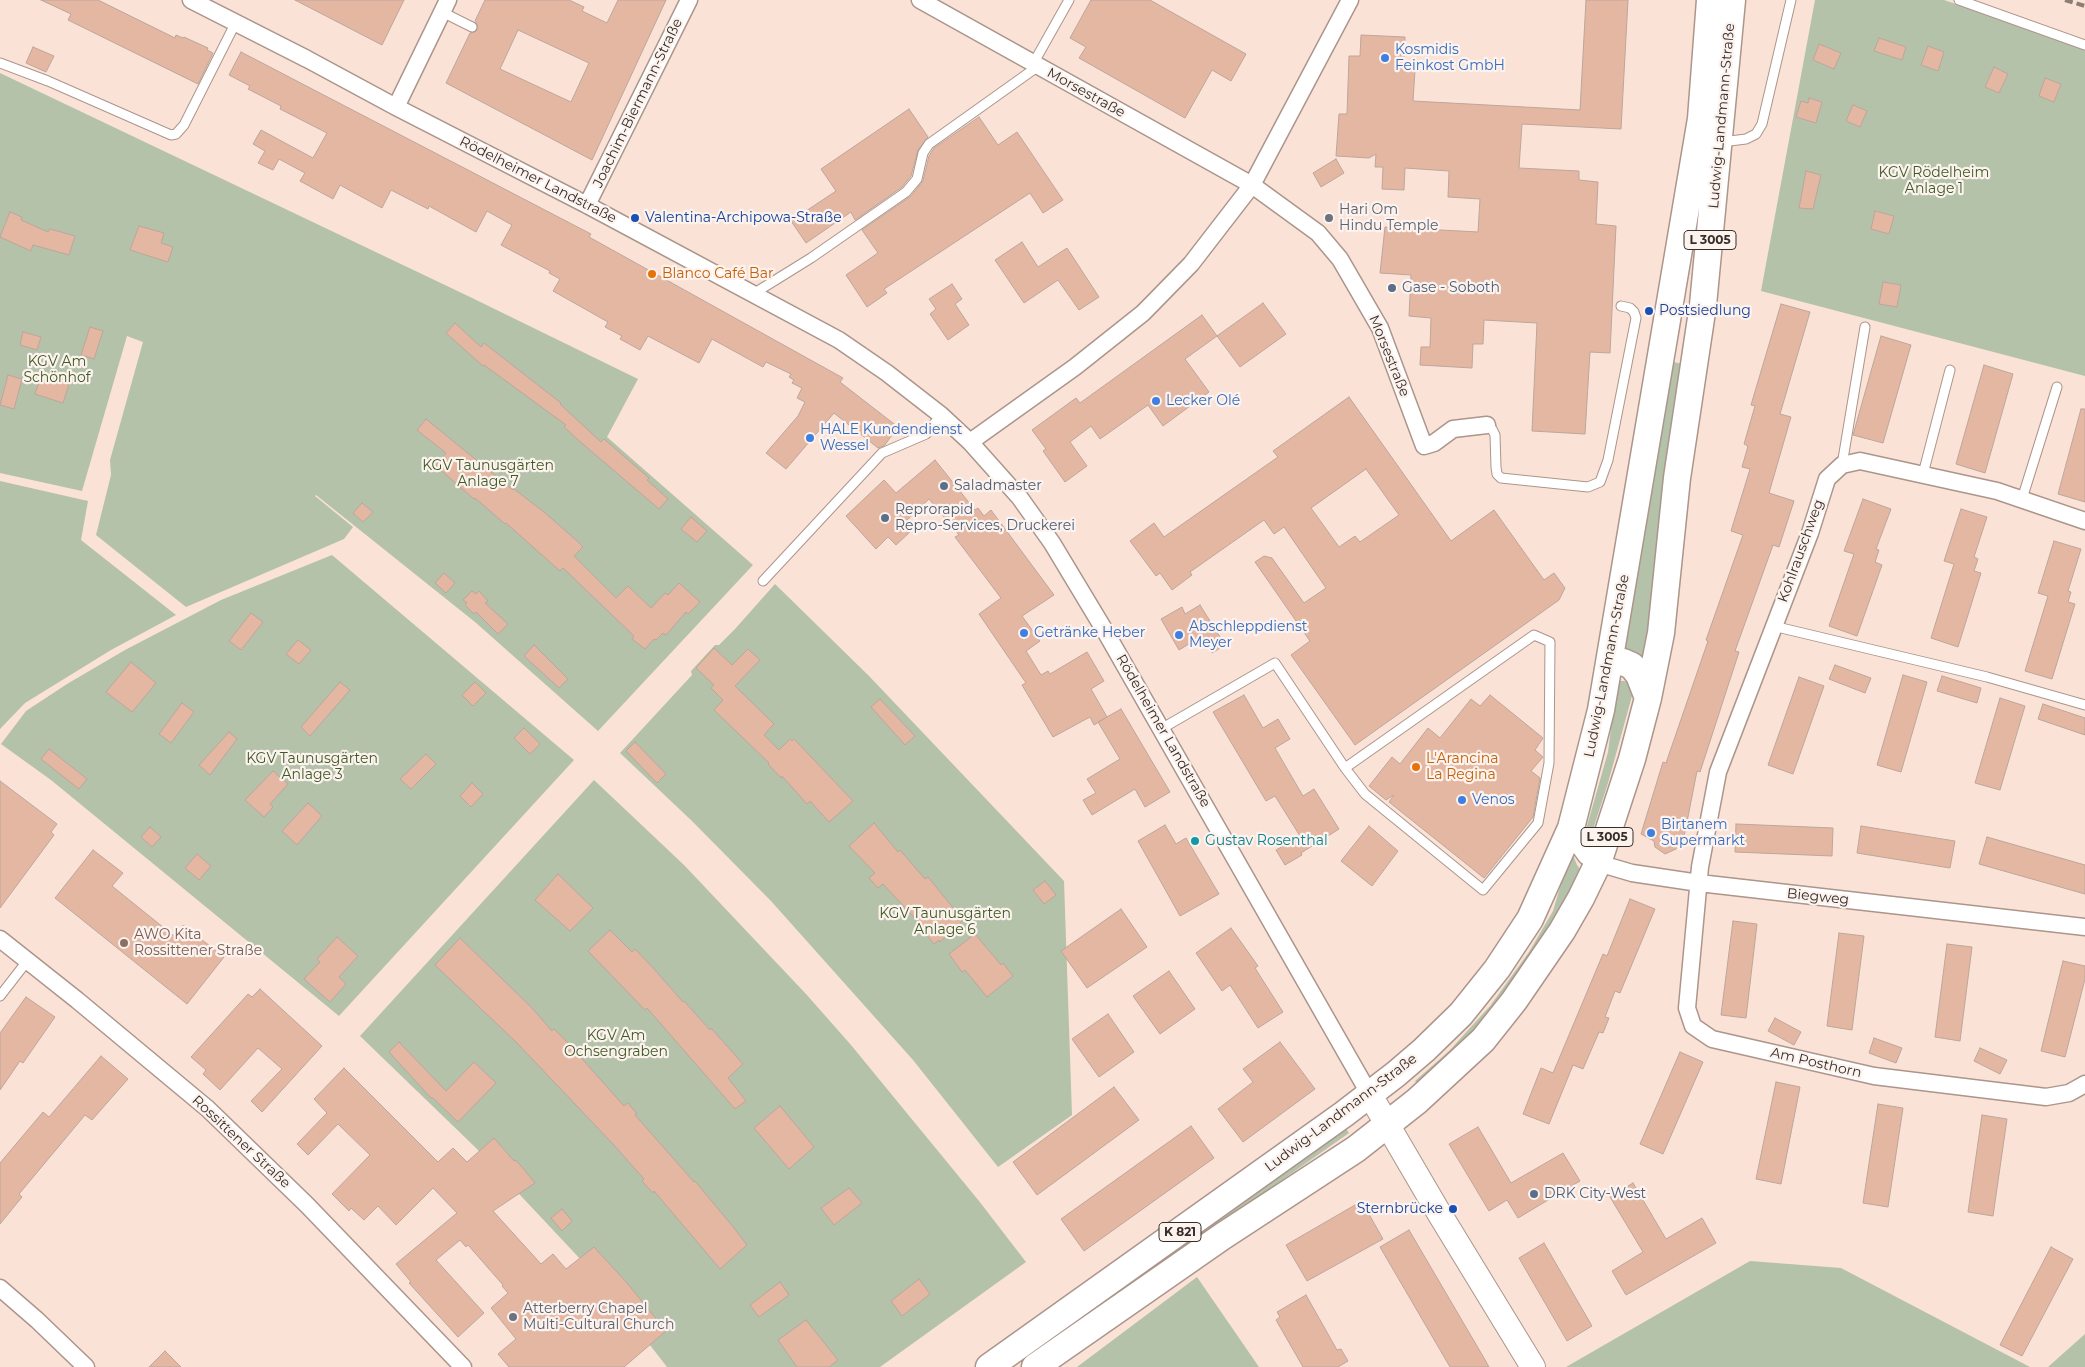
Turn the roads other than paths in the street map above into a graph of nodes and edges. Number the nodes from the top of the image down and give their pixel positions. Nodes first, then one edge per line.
1 (191, 0) edge
2 (689, 0) edge
3 (920, 0) edge
4 (1069, 0) edge
5 (1350, 0) edge
6 (1710, 0) edge
7 (1732, 0) edge
8 (1791, 0) edge
9 (1959, 0) edge
10 (445, 6) edge
11 (942, 6) edge
12 (236, 22) junction
13 (472, 27) dead end
14 (2085, 45) edge
15 (0, 63) edge
16 (1035, 65) junction
17 (396, 108) junction
18 (1720, 142) junction
19 (1252, 185) junction
20 (587, 205) junction
21 (753, 294) junction
22 (1621, 306) dead end
23 (1865, 327) dead end
24 (1950, 370) dead end
25 (2057, 387) dead end
26 (941, 415) junction
27 (1487, 425) joint
28 (970, 442) junction
29 (1842, 465) junction
30 (1923, 474) junction
31 (2022, 499) junction
32 (2085, 521) edge
33 (763, 581) dead end
34 (1773, 626) junction
35 (1608, 669) junction
36 (1648, 698) junction
37 (2085, 705) edge
38 (1162, 729) junction
39 (1345, 768) junction
40 (1571, 828) junction
41 (1598, 863) junction
42 (1699, 884) junction
43 (2085, 927) edge
44 (0, 939) edge
45 (28, 960) junction
46 (0, 996) edge
47 (2085, 1084) edge
48 (1370, 1095) junction
49 (1387, 1124) junction
50 (0, 1288) edge
51 (86, 1367) edge
52 (463, 1367) edge
53 (989, 1367) edge
54 (1035, 1367) edge
55 (1533, 1367) edge

1 - 12 street, Rödelheimer Landstraße
2 - 20 street, Joachim-Biermann-Straße
3 - 11 street, Morsestraße
4 - 16 lane
5 - 19 street
6 - 35 main road, Ludwig-Landmann-Straße / L 3005
7 - 18 main road, Ludwig-Landmann-Straße / L 3005
8 - 18 lane
9 - 14 lane
10 - 13 lane
10 - 17 street
11 - 16 street, Morsestraße
12 - 15 lane
12 - 17 street, Rödelheimer Landstraße
16 - 19 street, Morsestraße
16 - 21 lane
17 - 20 street, Rödelheimer Landstraße
18 - 36 main road, Ludwig-Landmann-Straße / L 3005
19 - 27 street, Morsestraße
19 - 28 street
20 - 21 street, Rödelheimer Landstraße
21 - 26 street, Rödelheimer Landstraße
22 - 27 lane
23 - 29 lane
24 - 30 lane
25 - 31 lane
26 - 28 street, Rödelheimer Landstraße
26 - 33 lane
28 - 38 street, Rödelheimer Landstraße
29 - 30 street
29 - 34 street, Kohlrauschweg
30 - 31 street
31 - 32 street
34 - 37 lane
34 - 42 street, Kohlrauschweg
35 - 36 main road
35 - 40 main road, Ludwig-Landmann-Straße / L 3005
36 - 41 main road, Ludwig-Landmann-Straße / L 3005
38 - 39 lane
38 - 48 street, Rödelheimer Landstraße
39 - 39 lane
40 - 41 street, Biegweg
40 - 48 main road, Ludwig-Landmann-Straße / L 3005
41 - 42 street, Biegweg
41 - 49 main road, Ludwig-Landmann-Straße / L 3005
42 - 43 street, Biegweg
42 - 47 street, Am Posthorn
44 - 45 street, Rossittener Straße
45 - 46 lane
45 - 52 street, Rossittener Straße
48 - 49 main road, Rödelheimer Landstraße
48 - 53 main road, Ludwig-Landmann-Straße / K 821
49 - 54 main road, Ludwig-Landmann-Straße / K 821
49 - 55 main road, Rödelheimer Landstraße
50 - 51 street

